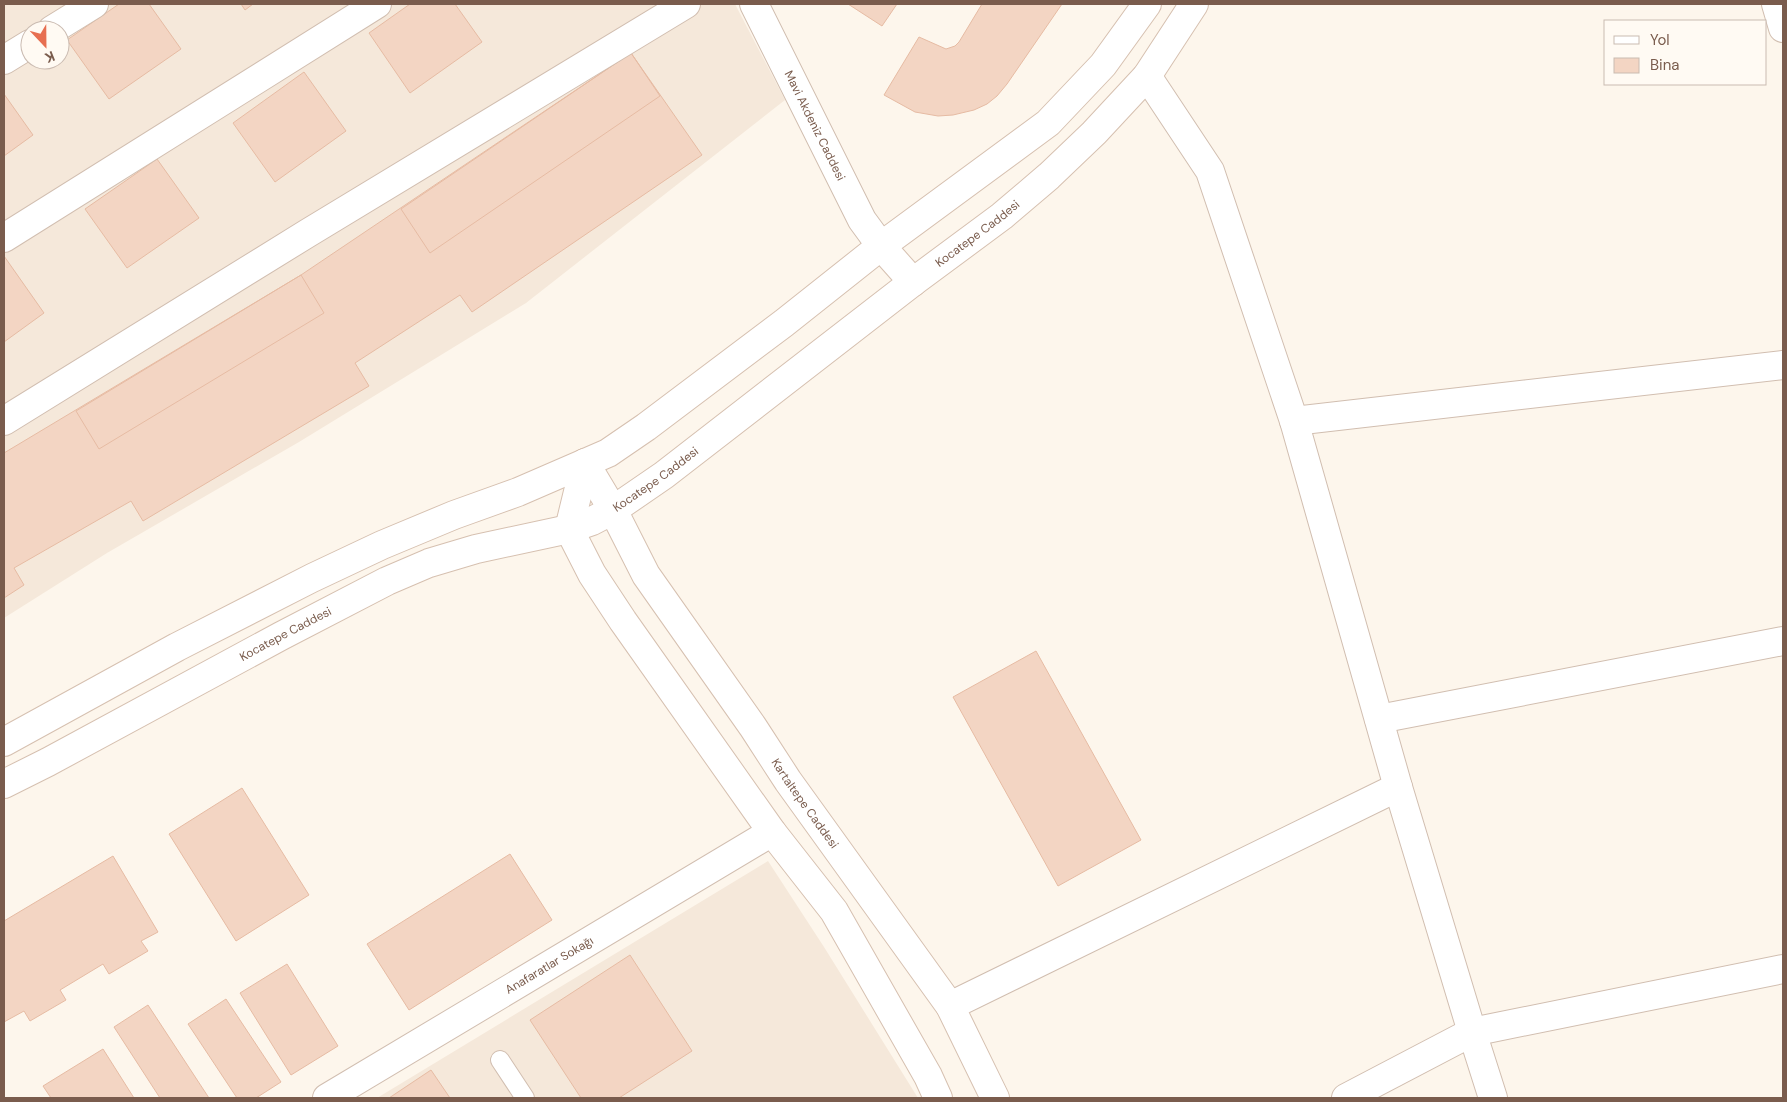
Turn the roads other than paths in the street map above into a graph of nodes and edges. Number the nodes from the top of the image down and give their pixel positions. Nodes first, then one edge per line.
1 (94, 4) edge
2 (377, 4) edge
3 (686, 4) edge
4 (754, 4) edge
5 (1147, 4) edge
6 (1194, 4) edge
7 (1776, 4) edge
8 (68, 20) edge
9 (1783, 28) edge
10 (20, 50) edge
11 (4, 60) edge
12 (1147, 76) junction
13 (4, 238) edge
14 (881, 246) junction
15 (913, 282) junction
16 (1783, 366) edge
17 (4, 421) edge
18 (1294, 421) junction
19 (585, 463) junction
20 (613, 510) junction
21 (568, 529) junction
22 (1783, 641) edge
23 (1379, 719) junction
24 (4, 742) edge
25 (4, 784) edge
26 (1398, 787) junction
27 (772, 832) junction
28 (1783, 968) edge
29 (950, 1006) junction
30 (1472, 1032) junction
31 (500, 1060) dead end
32 (327, 1098) edge
33 (524, 1098) edge
34 (938, 1098) edge
35 (996, 1098) edge
36 (1346, 1098) edge
37 (1493, 1098) edge

1 - 8 street
2 - 13 street
3 - 17 street
4 - 14 street, Mavi Akdeniz Caddesi
5 - 14 street
6 - 12 street, Kocatepe Caddesi
7 - 9 street
10 - 11 street
12 - 15 street, Kocatepe Caddesi
12 - 18 street
14 - 15 street, Mavi Akdeniz Caddesi
14 - 19 street
15 - 20 street, Kocatepe Caddesi
16 - 18 street
18 - 23 street
19 - 20 street, Kartaltepe Caddesi
19 - 21 street
19 - 24 street
20 - 21 street, Kocatepe Caddesi
20 - 29 street, Kartaltepe Caddesi
21 - 25 street, Kocatepe Caddesi
21 - 27 street
22 - 23 street
23 - 26 street
26 - 29 street
26 - 30 street
27 - 32 street, Anafaratlar Sokağı
27 - 34 street
28 - 30 street
29 - 35 street, Kartaltepe Caddesi
30 - 36 street
30 - 37 street
31 - 33 lane

